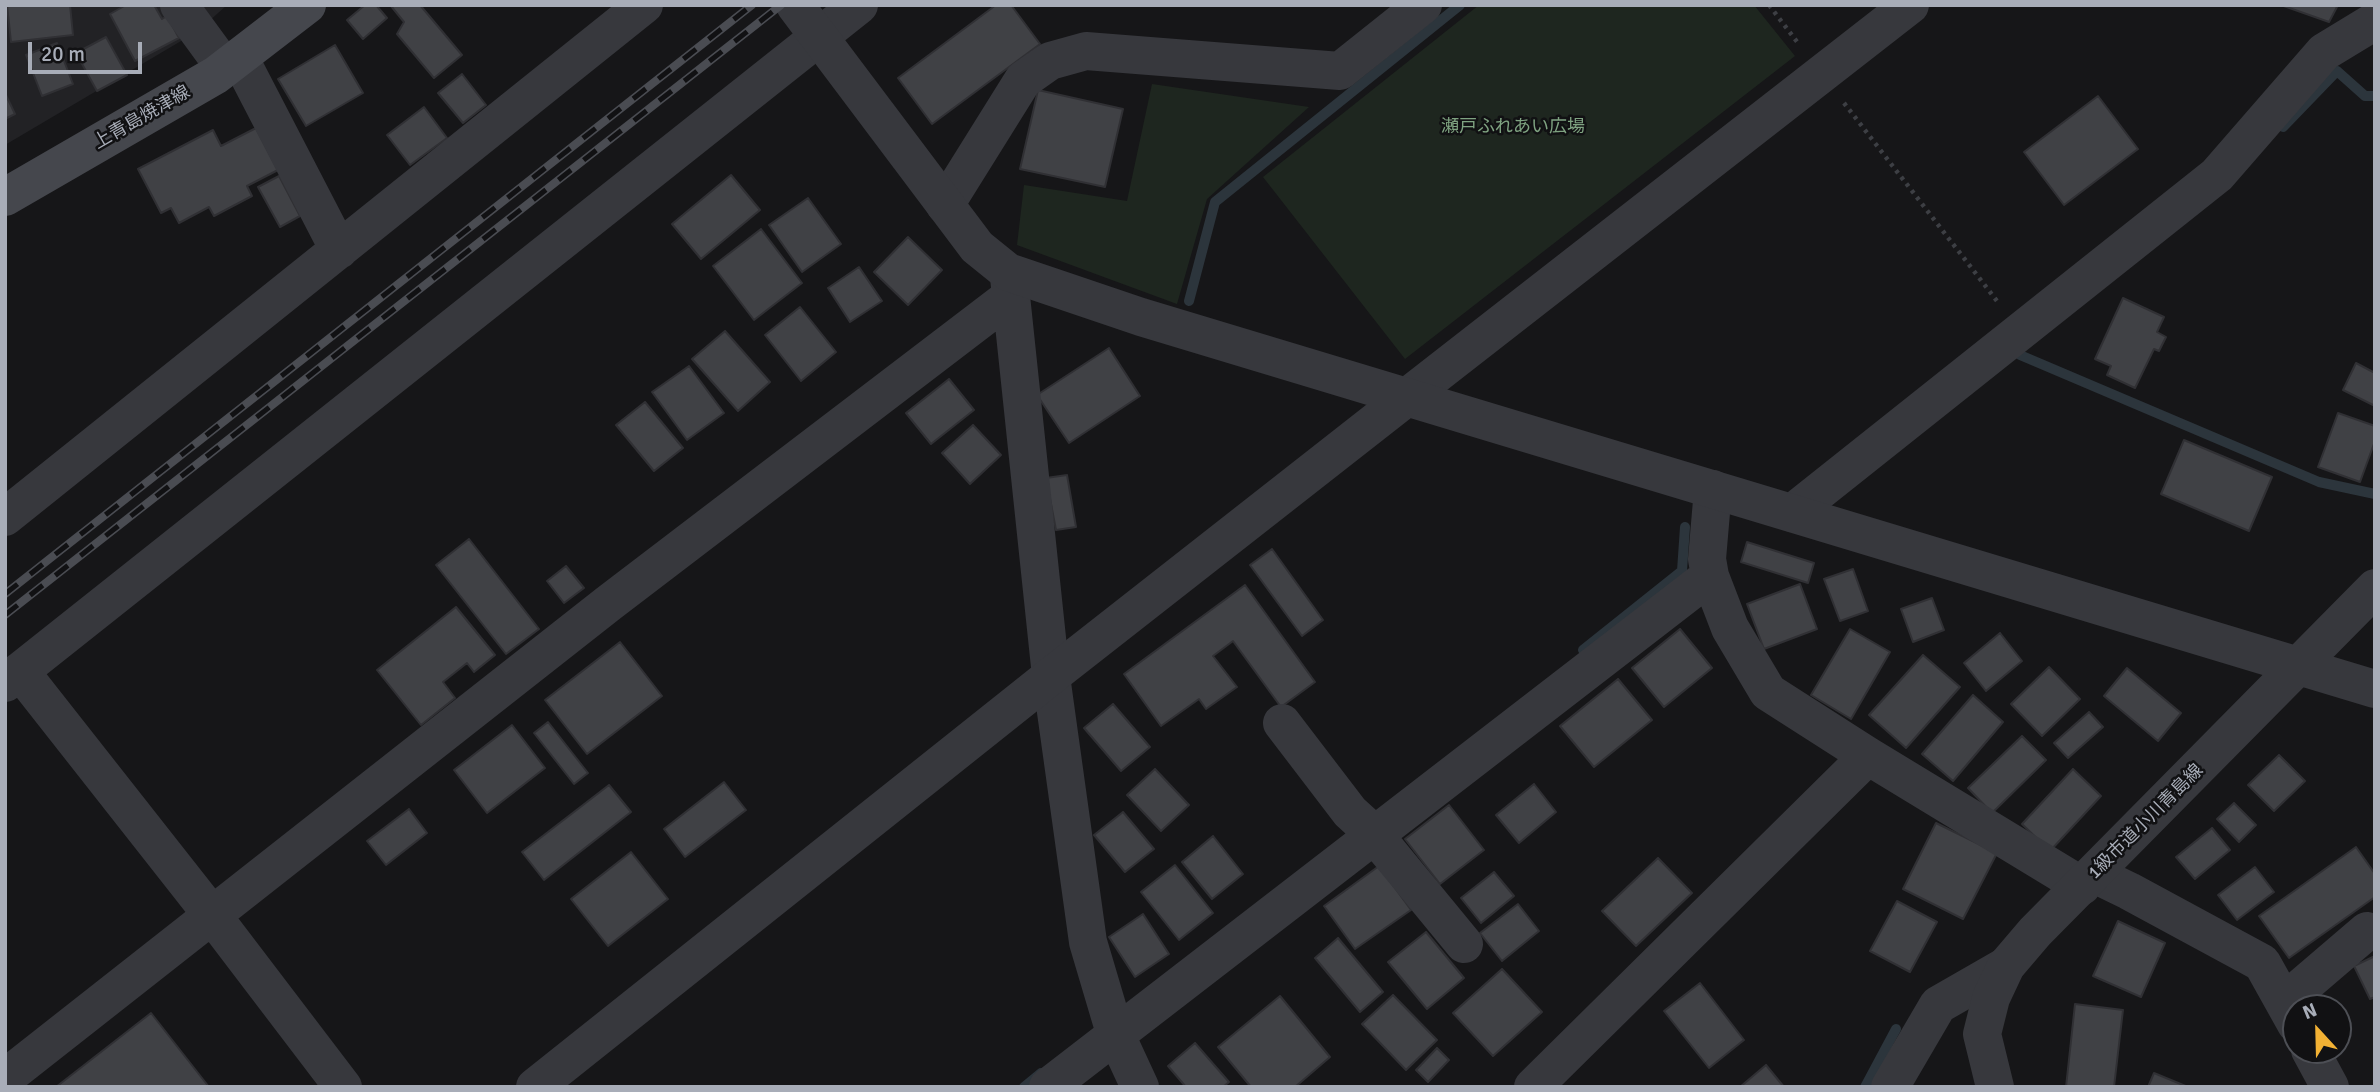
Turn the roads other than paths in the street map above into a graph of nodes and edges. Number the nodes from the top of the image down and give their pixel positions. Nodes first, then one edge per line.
1 (179, 5) edge
2 (307, 5) edge
3 (644, 5) edge
4 (795, 5) edge
5 (859, 5) edge
6 (1423, 5) edge
7 (1910, 5) edge
8 (2375, 21) edge
9 (818, 38) junction
10 (232, 63) junction
11 (5, 197) edge
12 (945, 205) junction
13 (340, 250) junction
14 (1009, 285) junction
15 (1407, 397) junction
16 (1713, 489) junction
17 (1792, 513) junction
18 (5, 517) edge
19 (1710, 576) junction
20 (2375, 587) edge
21 (2300, 666) junction
22 (1051, 676) junction
23 (13, 677) edge
24 (2375, 689) edge
25 (1282, 723) dead end
26 (1868, 756) junction
27 (1365, 826) junction
28 (2088, 880) junction
29 (212, 915) junction
30 (2367, 931) dead end
31 (1464, 944) dead end
32 (2006, 966) junction
33 (2308, 994) edge
34 (2282, 999) edge
35 (1115, 1033) junction
36 (5, 1079) edge
37 (343, 1087) edge
38 (535, 1087) edge
39 (1048, 1087) edge
40 (1140, 1087) edge
41 (1534, 1087) edge
42 (1890, 1087) edge
43 (1995, 1087) edge

1 - 10 street
2 - 10 main road, 上青島焼津線
3 - 13 street
4 - 9 street
5 - 9 street
6 - 12 street
7 - 15 street
8 - 17 street
9 - 12 street
9 - 23 street
10 - 11 main road, 上青島焼津線
10 - 13 street
12 - 14 street
13 - 18 street
14 - 15 street
14 - 22 street
14 - 29 street
15 - 16 street
15 - 22 street
16 - 17 street
16 - 19 street
17 - 21 street
19 - 26 street
19 - 27 street
20 - 21 street, 1級市道小川青島線
21 - 24 street
21 - 28 street, 1級市道小川青島線
22 - 35 street
22 - 38 street
23 - 29 street
25 - 27 street
26 - 28 street
26 - 41 street
27 - 31 street
27 - 35 street
28 - 32 street, 1級市道小川青島線
28 - 34 street
29 - 36 street
29 - 37 street
30 - 33 street
32 - 42 street
32 - 43 street, 1級市道小川青島線
35 - 39 street
35 - 40 street

